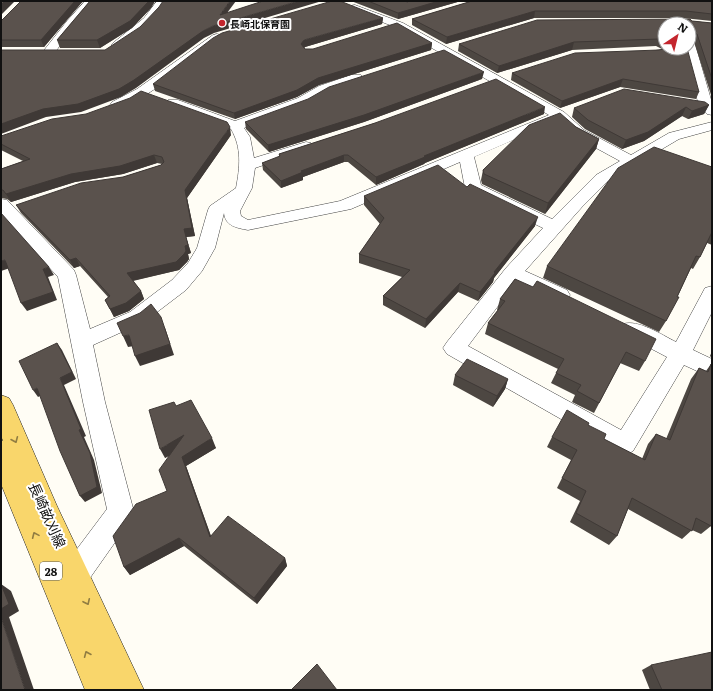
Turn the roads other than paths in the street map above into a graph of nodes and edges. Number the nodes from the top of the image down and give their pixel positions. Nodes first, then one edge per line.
1 (91, 1) edge
2 (162, 1) edge
3 (345, 4) edge
4 (414, 21) edge
5 (399, 25) junction
6 (384, 30) edge
7 (225, 34) edge
8 (462, 45) edge
9 (107, 51) edge
10 (443, 51) junction
11 (64, 52) edge
12 (428, 55) edge
13 (693, 56) edge
14 (516, 73) edge
15 (371, 74) edge
16 (495, 80) junction
17 (480, 85) edge
18 (142, 92) junction
19 (690, 103) edge
20 (709, 108) edge
21 (103, 110) edge
22 (566, 113) junction
23 (236, 126) junction
24 (712, 126) edge
25 (316, 143) edge
26 (466, 154) junction
27 (630, 160) junction
28 (248, 165) junction
29 (244, 188) junction
30 (11, 207) edge
31 (555, 227) junction
32 (513, 273) junction
33 (712, 293) edge
34 (576, 303) edge
35 (618, 323) edge
36 (82, 341) junction
37 (680, 354) junction
38 (712, 368) edge
39 (1, 405) edge
40 (1, 451) edge
41 (75, 575) junction
42 (102, 690) edge
43 (127, 690) edge

1 - 11 street
2 - 9 street
3 - 5 street
4 - 5 street
5 - 6 street
5 - 10 street
7 - 18 street
8 - 10 street
10 - 12 street
10 - 16 street
13 - 20 street
14 - 16 street
15 - 23 street
16 - 17 street
16 - 22 street
18 - 21 street
18 - 23 street
19 - 20 street
22 - 26 street
22 - 27 street
23 - 28 street
24 - 27 street
25 - 28 street
26 - 29 street
26 - 31 street
27 - 31 street
28 - 29 street
29 - 36 street
30 - 36 street
31 - 32 street
32 - 34 street
32 - 37 street
33 - 37 street
35 - 37 street
36 - 41 street
37 - 38 street
39 -> 41 main road, 長崎畝刈線 / 28
42 -> 40 main road, 長崎畝刈線 / 28
41 -> 43 main road, 長崎畝刈線 / 28

